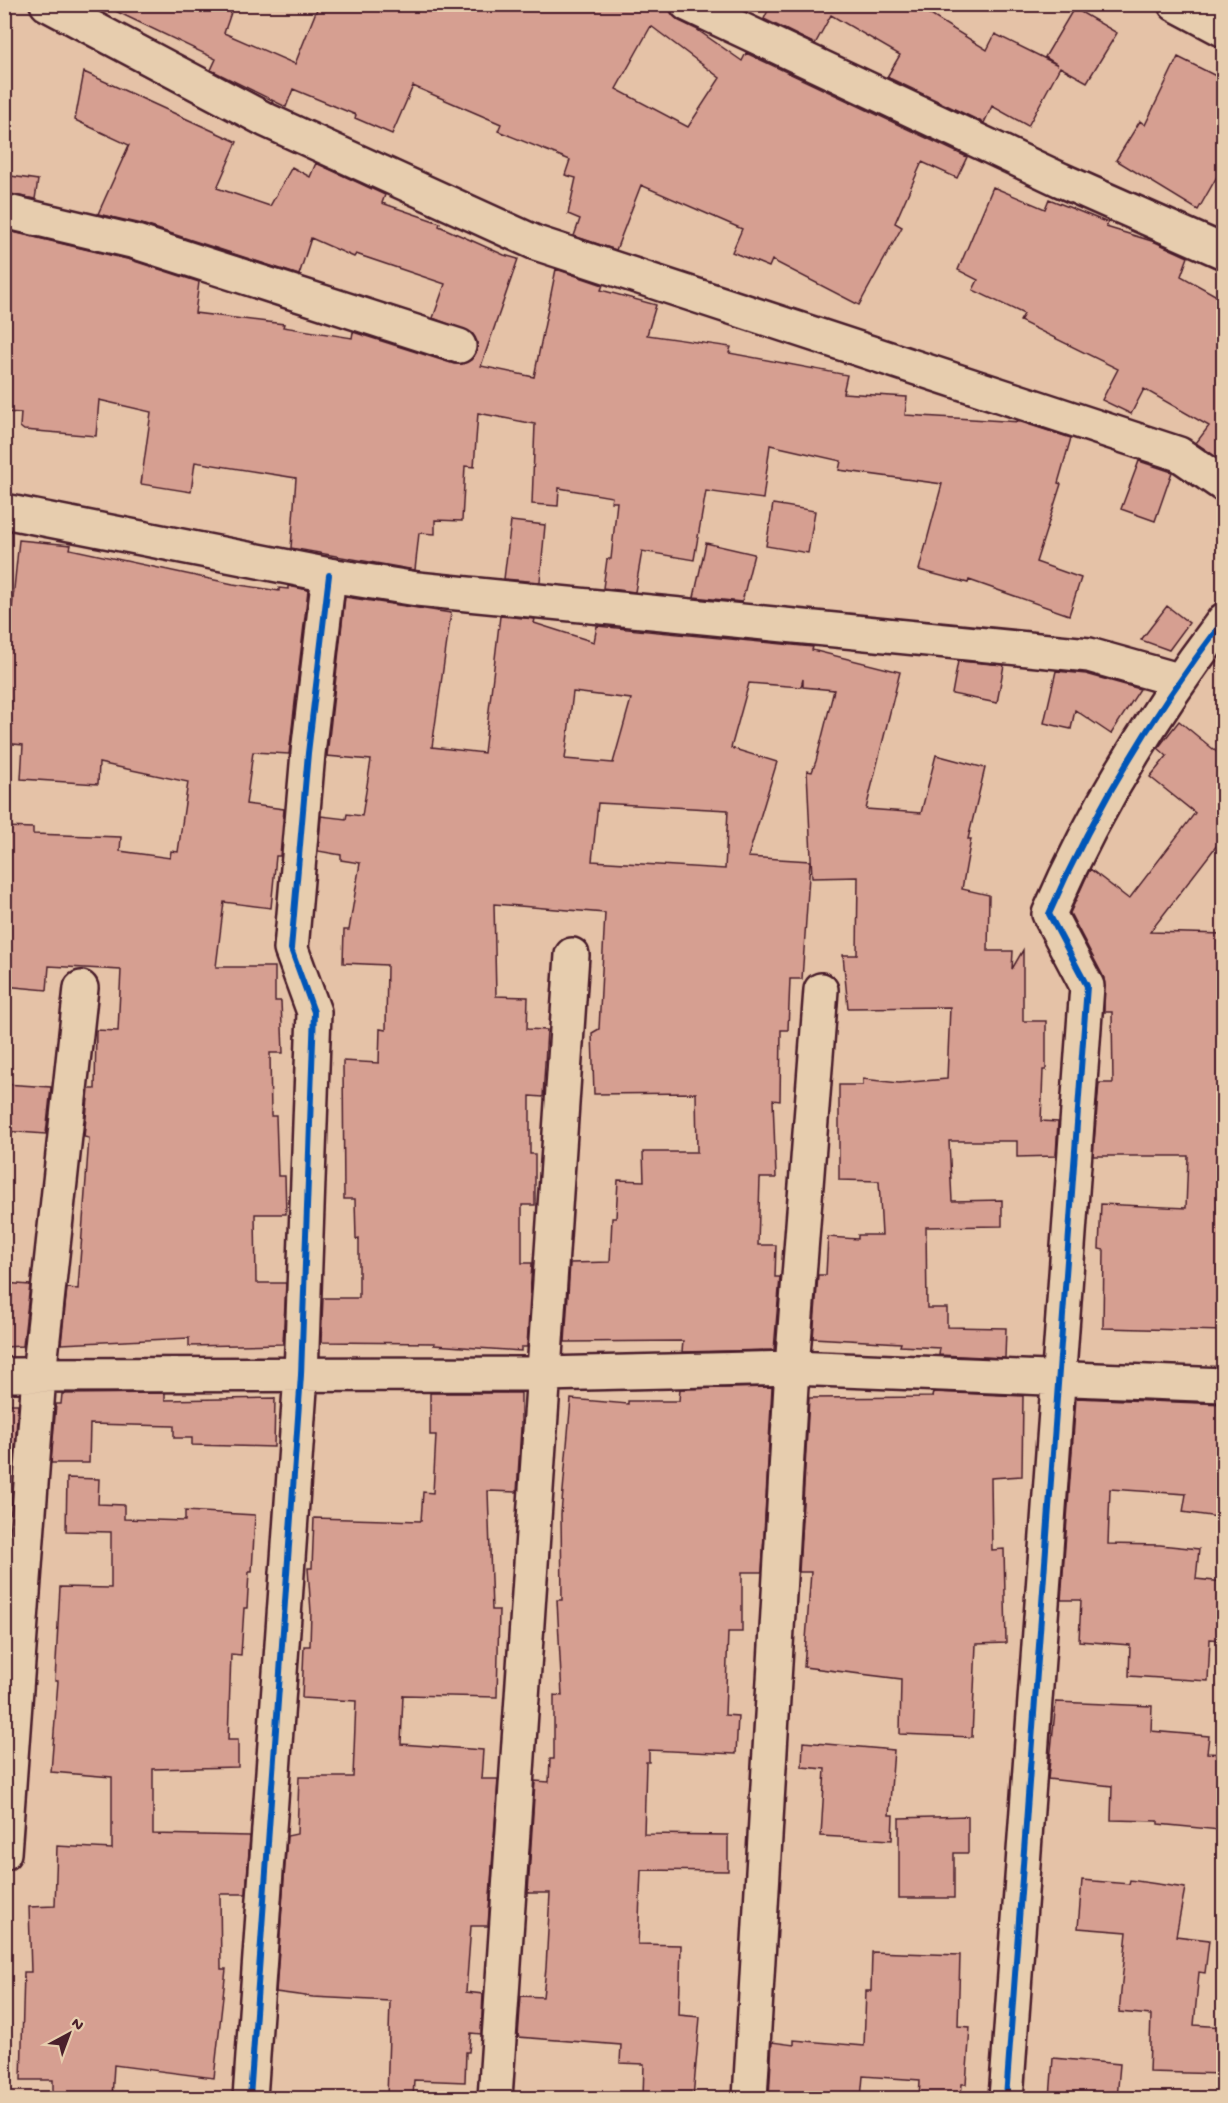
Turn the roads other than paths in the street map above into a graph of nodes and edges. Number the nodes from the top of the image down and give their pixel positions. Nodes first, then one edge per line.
1 (47, 4) edge
2 (687, 4) edge
3 (4, 212) edge
4 (1224, 252) edge
5 (459, 346) dead end
6 (1224, 485) edge
7 (4, 511) edge
8 (329, 575) junction
9 (1224, 620) edge
10 (1178, 680) junction
11 (572, 956) dead end
12 (81, 988) dead end
13 (821, 990) dead end
14 (792, 1368) junction
15 (544, 1374) junction
16 (4, 1375) edge
17 (39, 1375) junction
18 (301, 1375) junction
19 (1057, 1378) junction
20 (1224, 1385) edge
21 (4, 1853) edge
22 (250, 2098) edge
23 (495, 2098) edge
24 (750, 2098) edge
25 (1006, 2098) edge

1 - 6 street
2 - 4 street
3 - 5 street
7 - 8 street
8 - 10 street
8 - 18 street
9 - 10 street
10 - 19 street
11 - 15 street
12 - 17 street
13 - 14 street
14 - 15 street
14 - 19 street
14 - 24 street
15 - 18 street
15 - 23 street
16 - 17 street
17 - 18 street
17 - 21 street
18 - 22 street
19 - 20 street
19 - 25 street

